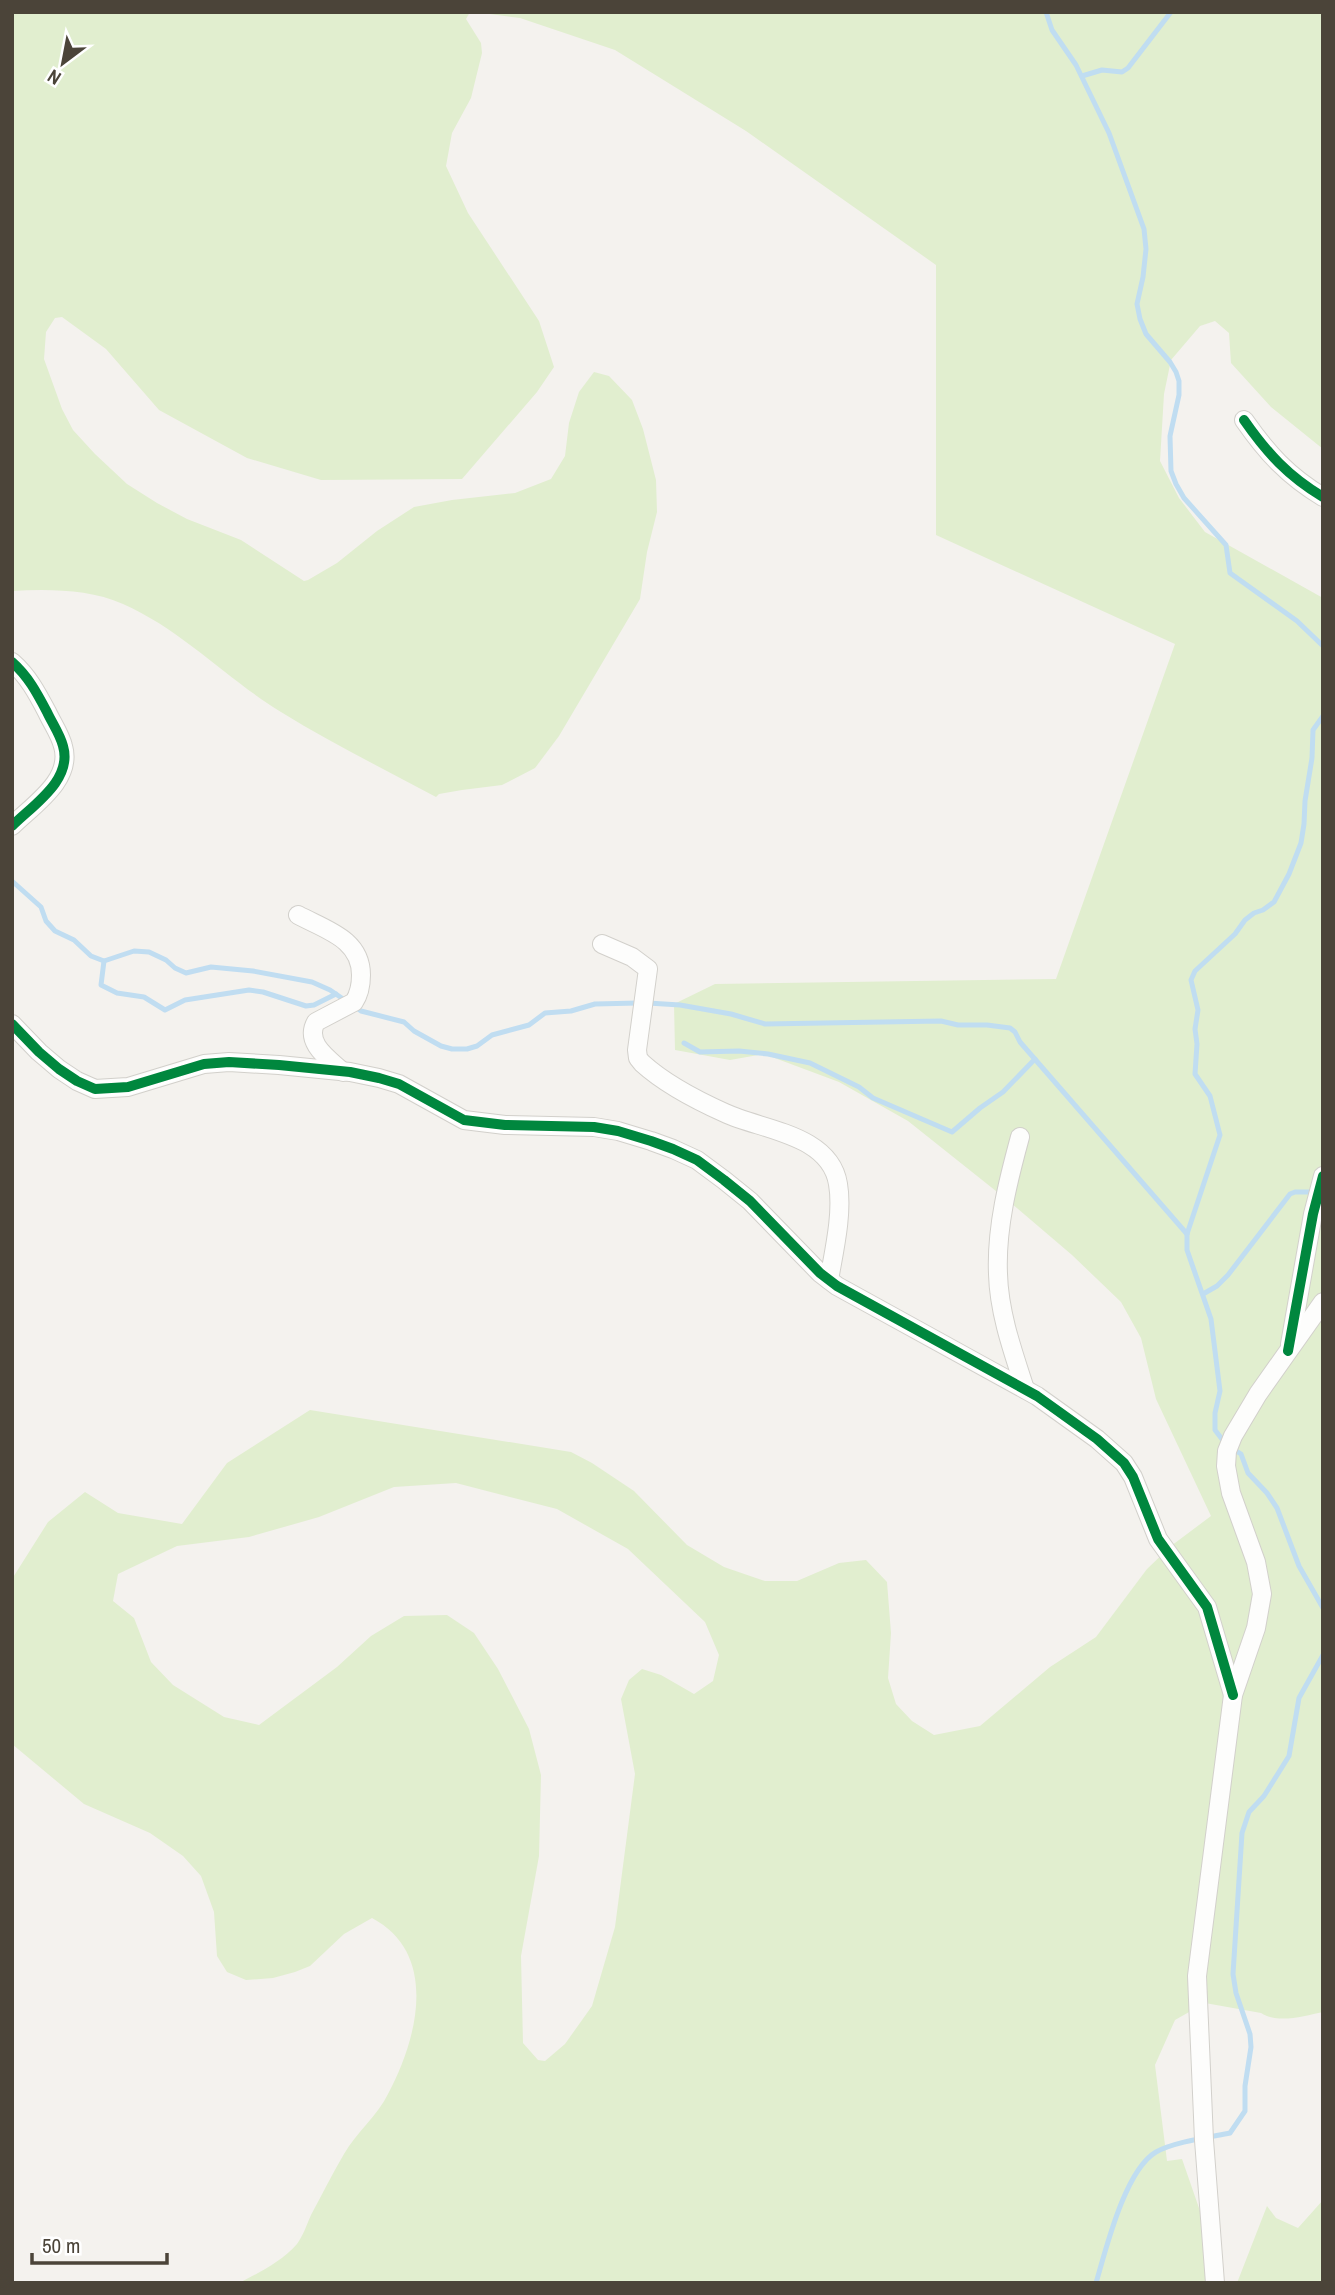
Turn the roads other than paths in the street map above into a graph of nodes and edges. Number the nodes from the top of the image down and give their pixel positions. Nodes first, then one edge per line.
1 (1244, 420) dead end
2 (1323, 497) edge
3 (12, 662) edge
4 (12, 826) edge
5 (299, 915) dead end
6 (601, 944) dead end
7 (12, 1024) edge
8 (344, 1072) junction
9 (1020, 1137) dead end
10 (1323, 1176) edge
11 (829, 1280) junction
12 (1323, 1302) edge
13 (1288, 1351) junction
14 (1025, 1389) junction
15 (1233, 1695) junction
16 (1215, 2283) edge

1 - 2 street
3 - 4 street
5 - 8 street
6 - 11 street
7 - 8 street
8 - 11 street
9 - 14 street
10 - 13 street
11 - 14 street
12 - 13 street
13 - 15 street
14 - 15 street
15 - 16 street

